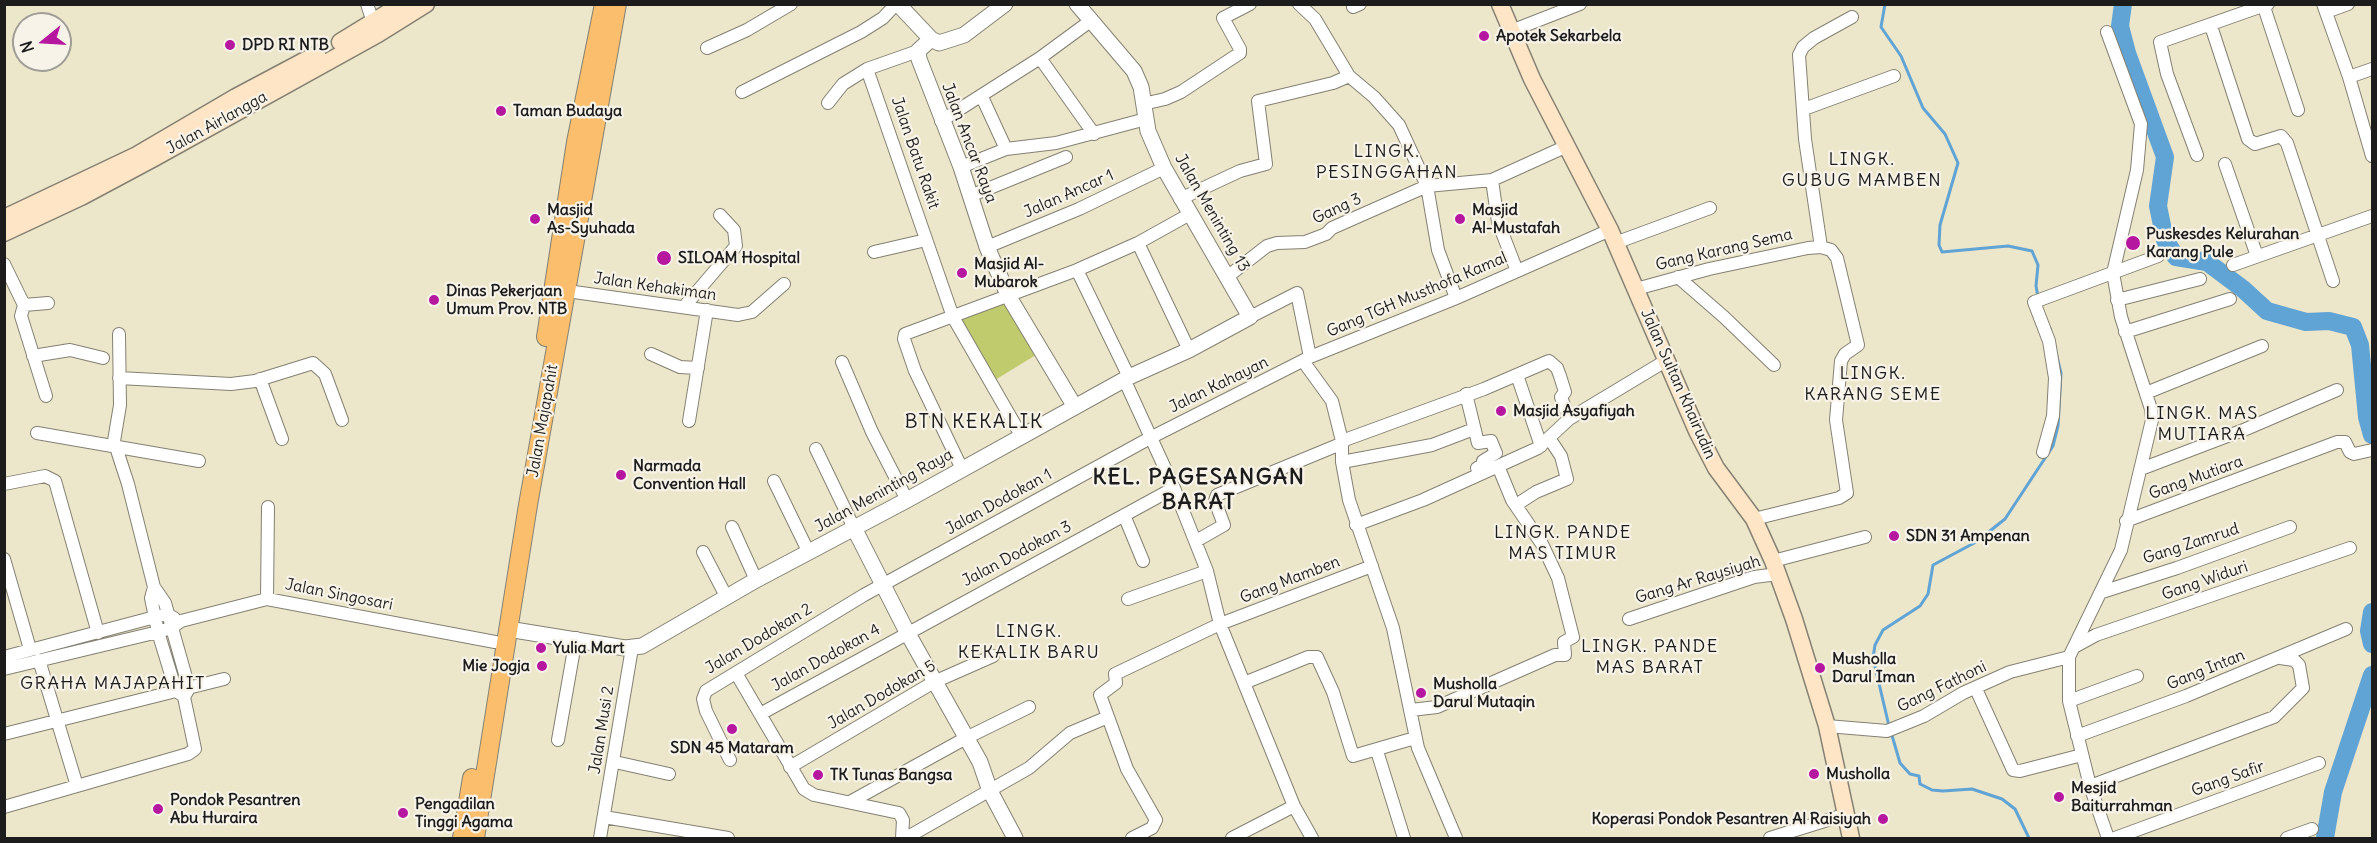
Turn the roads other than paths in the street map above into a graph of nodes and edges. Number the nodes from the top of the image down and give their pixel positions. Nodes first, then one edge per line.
1 (367, 4) edge
2 (402, 4) edge
3 (426, 4) edge
4 (604, 4) edge
5 (617, 4) edge
6 (791, 4) edge
7 (897, 4) edge
8 (1005, 4) edge
9 (1077, 4) edge
10 (1250, 4) edge
11 (1299, 4) edge
12 (1500, 4) edge
13 (1580, 4) edge
14 (2348, 4) edge
15 (2265, 5) edge
16 (2324, 8) edge
17 (1852, 17) dead end
18 (1089, 22) junction
19 (2211, 26) junction
20 (375, 29) junction
21 (1511, 31) junction
22 (2107, 32) dead end
23 (931, 39) junction
24 (707, 48) dead end
25 (918, 51) junction
26 (1040, 58) junction
27 (867, 69) junction
28 (2373, 69) edge
29 (1349, 76) junction
30 (1894, 76) dead end
31 (2349, 77) junction
32 (742, 92) dead end
33 (982, 97) junction
34 (828, 103) dead end
35 (1804, 109) junction
36 (2298, 110) dead end
37 (1144, 112) junction
38 (941, 121) junction
39 (2368, 126) edge
40 (1094, 134) junction
41 (1567, 146) junction
42 (1005, 149) junction
43 (151, 153) junction
44 (2197, 155) dead end
45 (2373, 156) edge
46 (1066, 157) dead end
47 (2226, 164) dead end
48 (961, 167) junction
49 (1164, 168) junction
50 (1492, 180) junction
51 (1427, 186) junction
52 (970, 196) junction
53 (1180, 199) junction
54 (1710, 208) dead end
55 (1190, 214) junction
56 (720, 215) dead end
57 (2373, 216) edge
58 (4, 218) edge
59 (4, 233) edge
60 (2319, 233) junction
61 (1613, 236) junction
62 (926, 240) junction
63 (1138, 243) junction
64 (987, 247) junction
65 (1821, 247) junction
66 (874, 252) dead end
67 (2158, 256) dead end
68 (2257, 256) junction
69 (4, 264) edge
70 (2233, 265) dead end
71 (1077, 270) junction
72 (1517, 271) junction
73 (2113, 273) junction
74 (1227, 277) junction
75 (1678, 277) junction
76 (2200, 279) dead end
77 (2333, 281) dead end
78 (784, 284) dead end
79 (1636, 289) junction
80 (567, 291) junction
81 (1010, 297) junction
82 (1456, 298) junction
83 (2230, 299) dead end
84 (2117, 300) junction
85 (48, 303) dead end
86 (24, 306) junction
87 (684, 307) junction
88 (707, 310) junction
89 (953, 317) junction
90 (1250, 317) junction
91 (554, 329) junction
92 (2125, 332) junction
93 (119, 334) dead end
94 (2262, 346) dead end
95 (1189, 350) junction
96 (651, 354) dead end
97 (33, 356) junction
98 (103, 358) dead end
99 (1307, 359) junction
100 (1667, 360) junction
101 (842, 362) dead end
102 (1774, 365) dead end
103 (698, 368) junction
104 (1517, 375) junction
105 (119, 378) junction
106 (1126, 378) junction
107 (260, 379) junction
108 (2337, 390) dead end
109 (2146, 393) junction
110 (1466, 394) junction
111 (46, 396) dead end
112 (1075, 407) junction
113 (1569, 419) junction
114 (342, 420) dead end
115 (689, 421) dead end
116 (1474, 429) junction
117 (37, 433) dead end
118 (1022, 437) junction
119 (1150, 438) junction
120 (282, 440) dead end
121 (1342, 442) junction
122 (1543, 444) junction
123 (116, 447) junction
124 (816, 449) dead end
125 (2370, 451) edge
126 (2043, 452) dead end
127 (199, 460) dead end
128 (1342, 462) junction
129 (1498, 466) junction
130 (962, 469) junction
131 (2141, 469) junction
132 (1481, 473) junction
133 (774, 481) dead end
134 (4, 484) edge
135 (1174, 488) junction
136 (907, 500) junction
137 (1516, 505) junction
138 (268, 507) dead end
139 (1124, 515) junction
140 (1754, 519) junction
141 (2126, 521) junction
142 (1356, 525) junction
143 (732, 527) dead end
144 (2290, 527) dead end
145 (854, 528) junction
146 (1865, 537) dead end
147 (1196, 541) junction
148 (2350, 548) dead end
149 (703, 552) dead end
150 (809, 553) junction
151 (4, 559) edge
152 (1143, 561) dead end
153 (1372, 566) junction
154 (1775, 567) junction
155 (1207, 571) junction
156 (756, 580) junction
157 (883, 584) junction
158 (154, 586) junction
159 (2102, 592) junction
160 (864, 595) joint
161 (10, 596) edge
162 (267, 598) junction
163 (727, 598) junction
164 (1128, 599) dead end
165 (168, 614) junction
166 (154, 617) junction
167 (1629, 619) dead end
168 (1220, 624) junction
169 (176, 625) junction
170 (2346, 629) dead end
171 (158, 632) junction
172 (907, 632) junction
173 (98, 633) junction
174 (502, 636) junction
175 (576, 639) junction
176 (632, 648) junction
177 (50, 651) junction
178 (2071, 652) junction
179 (30, 656) junction
180 (993, 656) dead end
181 (4, 657) edge
182 (2280, 658) junction
183 (4, 669) edge
184 (736, 673) junction
185 (2137, 676) dead end
186 (224, 679) dead end
187 (934, 682) junction
188 (1244, 683) junction
189 (1976, 689) junction
190 (183, 692) junction
191 (2069, 701) junction
192 (490, 705) junction
193 (1029, 707) dead end
194 (1411, 710) junction
195 (762, 713) junction
196 (1108, 717) junction
197 (58, 721) junction
198 (1827, 726) junction
199 (4, 734) edge
200 (2078, 736) junction
201 (966, 738) junction
202 (1415, 738) junction
203 (558, 740) dead end
204 (1377, 751) junction
205 (2082, 754) junction
206 (730, 760) dead end
207 (615, 762) junction
208 (2319, 764) dead end
209 (790, 767) junction
210 (669, 774) dead end
211 (77, 786) junction
212 (2090, 786) junction
213 (990, 791) junction
214 (850, 802) junction
215 (1294, 806) junction
216 (4, 807) edge
217 (1847, 814) junction
218 (604, 817) junction
219 (2312, 829) dead end
220 (462, 838) edge
221 (475, 838) edge
222 (600, 838) edge
223 (728, 838) edge
224 (904, 838) edge
225 (1015, 838) edge
226 (1132, 838) edge
227 (1232, 838) edge
228 (1312, 838) edge
229 (1404, 838) edge
230 (1456, 838) edge
231 (1770, 838) edge
232 (1851, 838) edge
233 (2108, 838) edge
234 (2115, 838) edge
235 (2287, 838) edge

1 - 20 street
2 - 20 main road, Jalan Airlangga
3 - 20 main road, Jalan Airlangga
4 - 91 main road, Jalan Majapahit
5 - 80 main road, Jalan Majapahit
6 - 24 street
7 - 23 street
7 - 32 street
8 - 23 street
9 - 18 street, Jalan Meninting 13
10 - 37 street
11 - 29 street
12 - 21 main road, Jalan Sultan Khairudin
13 - 21 street
14 - 16 street
15 - 19 street
15 - 36 street
16 - 31 street
17 - 35 street
18 - 26 street
18 - 37 street, Jalan Meninting 13
19 - 44 street
19 - 60 street
20 - 43 main road, Jalan Airlangga
21 - 41 main road, Jalan Sultan Khairudin
22 - 73 street
23 - 25 street
25 - 27 street
25 - 38 street, Jalan Ancar Raya
26 - 33 street
26 - 40 street
27 - 34 street
27 - 62 street, Jalan Batu Rakit
28 - 31 street
29 - 51 street
29 - 53 street
30 - 35 street
31 - 39 street
33 - 38 street
33 - 42 street
35 - 65 street
37 - 40 street
37 - 49 street, Jalan Meninting 13
38 - 48 street, Jalan Ancar Raya
39 - 45 street
40 - 42 street
41 - 50 street, Gang 3
41 - 61 main road, Jalan Sultan Khairudin
42 - 48 street
43 - 58 main road, Jalan Airlangga
43 - 59 main road, Jalan Airlangga
46 - 52 street
47 - 68 street
48 - 52 street, Jalan Ancar Raya
49 - 53 street, Jalan Meninting 13
49 - 64 street, Jalan Ancar 1
50 - 51 street, Gang 3
50 - 72 street
51 - 74 street, Gang 3
51 - 82 street
52 - 64 street, Jalan Ancar Raya
53 - 55 street, Jalan Meninting 13
54 - 61 street, Gang TGH Musthofa Kamal
55 - 63 street
55 - 74 street, Jalan Meninting 13
56 - 87 street
57 - 60 street
60 - 68 street
60 - 77 street
61 - 72 street, Gang TGH Musthofa Kamal
61 - 79 main road, Jalan Sultan Khairudin
62 - 66 street
62 - 89 street, Jalan Batu Rakit
63 - 71 street
63 - 95 street
64 - 81 street, Jalan Ancar Raya
65 - 75 street, Gang Karang Sema
65 - 140 street
67 - 73 street
68 - 70 street
69 - 86 street
71 - 81 street
71 - 106 street
72 - 82 street, Gang TGH Musthofa Kamal
73 - 84 street
73 - 126 street
74 - 90 street, Jalan Meninting 13
75 - 79 street, Gang Karang Sema
75 - 102 street
76 - 84 street
78 - 88 street, Jalan Kehakiman
79 - 100 main road, Jalan Sultan Khairudin
80 - 87 street, Jalan Kehakiman
80 - 91 main road, Jalan Majapahit
81 - 89 street
81 - 112 street, Jalan Ancar Raya
82 - 99 street, Gang TGH Musthofa Kamal
83 - 92 street
84 - 92 street
85 - 86 street
86 - 97 street
87 - 88 street, Jalan Kehakiman
88 - 103 street
89 - 118 street, Jalan Batu Rakit
89 - 130 street
90 - 95 street, Jalan Meninting Raya
90 - 99 street, Jalan Meninting Raya
91 - 174 main road, Jalan Majapahit
92 - 109 street
93 - 105 street
94 - 109 street
95 - 106 street, Jalan Meninting Raya
96 - 103 street
97 - 98 street
97 - 111 street
99 - 119 street, Jalan Kahayan
99 - 121 street
100 - 113 street
100 - 140 main road, Jalan Sultan Khairudin
101 - 136 street
103 - 115 street
104 - 110 street
104 - 113 street
104 - 122 street
105 - 107 street
105 - 123 street
106 - 112 street, Jalan Meninting Raya
106 - 119 street
107 - 114 street
107 - 120 street
108 - 131 street
109 - 131 street
110 - 116 street
110 - 121 street
112 - 118 street, Jalan Meninting Raya
113 - 122 street
116 - 128 street
116 - 132 street
117 - 123 street
118 - 130 street, Jalan Meninting Raya
119 - 135 street
119 - 157 street, Jalan Dodokan 1
121 - 128 street
121 - 147 street
122 - 129 street
122 - 137 street
123 - 127 street
123 - 158 street
124 - 145 street
125 - 141 street, Gang Mutiara
128 - 142 street
129 - 132 street
129 - 137 street
130 - 136 street, Jalan Meninting Raya
131 - 141 street
132 - 142 street
133 - 150 street
134 - 173 street
135 - 139 street, Jalan Dodokan 3
135 - 147 street
136 - 145 street, Jalan Meninting Raya
137 - 194 street
138 - 162 street, Jalan Singosari
139 - 152 street
139 - 172 street, Jalan Dodokan 3
140 - 154 main road, Jalan Sultan Khairudin
141 - 159 street
142 - 153 street
143 - 156 street
144 - 159 street, Gang Zamrud
145 - 150 street, Jalan Meninting Raya
145 - 157 street
146 - 154 street, Gang Ar Raysiyah
147 - 155 street
148 - 178 street, Gang Widuri
149 - 163 street
150 - 156 street, Jalan Meninting Raya
151 - 161 street
153 - 168 street, Gang Mamben
153 - 194 street
154 - 167 street, Gang Ar Raysiyah
154 - 198 main road, Jalan Sultan Khairudin
155 - 164 street
155 - 168 street
156 - 163 street, Jalan Meninting Raya
157 - 160 street, Jalan Dodokan 1
157 - 172 street
158 - 165 street
158 - 166 street
159 - 178 street
160 - 184 street, Jalan Dodokan 2
161 - 179 street
162 - 169 street
162 - 174 street, Jalan Singosari
163 - 176 street, Jalan Meninting Raya
165 - 166 street
165 - 169 street
166 - 171 street
166 - 173 street
168 - 188 street
168 - 196 street, Gang Mamben
169 - 171 street
169 - 190 street
170 - 182 street, Gang Intan
171 - 177 street
171 - 190 street
172 - 187 street
172 - 195 street, Jalan Dodokan 4
173 - 177 street
174 - 175 street
174 - 192 main road, Jalan Majapahit
175 - 176 street
175 - 203 street
176 - 207 street, Jalan Musi 2
177 - 179 street
178 - 189 street, Gang Fathoni
178 - 191 street
179 - 181 street
179 - 183 street
179 - 197 street
180 - 187 street, Jalan Dodokan 5
182 - 200 street, Gang Intan
182 - 212 street
184 - 195 street, Jalan Dodokan 4
184 - 206 street, Jalan Dodokan 2
185 - 191 street
186 - 190 street
187 - 201 street
187 - 209 street, Jalan Dodokan 5
188 - 204 street
188 - 215 street
189 - 198 street, Gang Fathoni
189 - 205 street
190 - 197 street
190 - 211 street
191 - 200 street
192 - 220 main road, Jalan Majapahit
192 - 221 main road, Jalan Majapahit
193 - 201 street
194 - 202 street
195 - 209 street, Jalan Dodokan 4
196 - 213 street
196 - 226 street
197 - 199 street
197 - 211 street
198 - 217 main road, Jalan Sultan Khairudin
200 - 205 street
201 - 213 street
201 - 214 street
202 - 204 street
202 - 230 street
204 - 229 street
205 - 212 street
207 - 210 street
207 - 218 street, Jalan Musi 2
208 - 234 street, Gang Safir
209 - 214 street, Jalan Dodokan 4
211 - 216 street
212 - 233 street
213 - 224 street
213 - 225 street
214 - 224 street, Jalan Dodokan 4
215 - 227 street
215 - 228 street
217 - 231 street
217 - 232 main road, Jalan Sultan Khairudin
218 - 222 street, Jalan Musi 2
218 - 223 street
219 - 235 street

